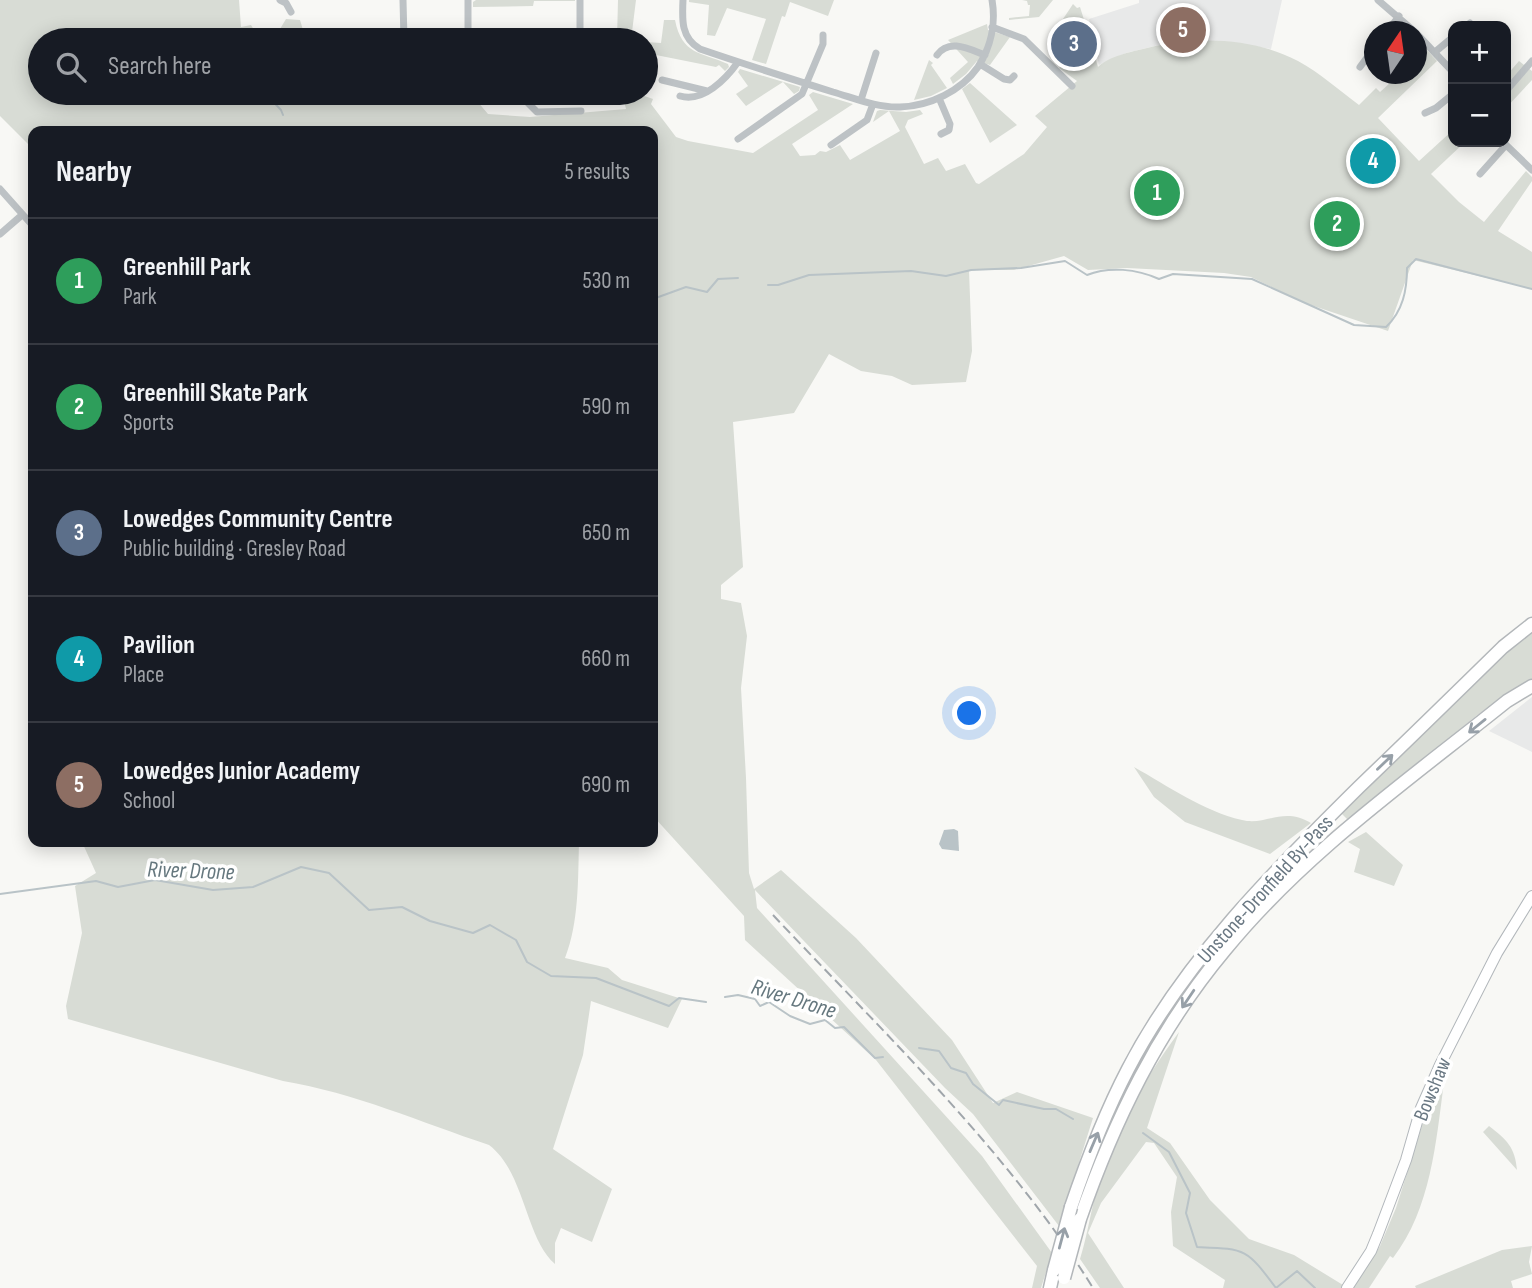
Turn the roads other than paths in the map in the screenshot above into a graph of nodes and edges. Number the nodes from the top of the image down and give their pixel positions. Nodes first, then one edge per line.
1 (280, 0) edge
2 (403, 0) edge
3 (468, 0) edge
4 (580, 0) edge
5 (683, 0) edge
6 (992, 0) edge
7 (1378, 0) edge
8 (291, 12) dead end
9 (1399, 16) junction
10 (1395, 21) edge
11 (1404, 21) edge
12 (992, 27) junction
13 (404, 28) edge
14 (468, 28) edge
15 (580, 28) edge
16 (823, 35) dead end
17 (1448, 41) edge
18 (1427, 44) edge
19 (876, 52) dead end
20 (1435, 52) junction
21 (937, 55) dead end
22 (985, 55) junction
23 (1532, 61) edge
24 (738, 62) junction
25 (1364, 62) edge
26 (980, 64) junction
27 (1448, 66) edge
28 (1360, 67) dead end
29 (1014, 76) dead end
30 (662, 80) dead end
31 (807, 84) junction
32 (1072, 86) dead end
33 (1511, 86) edge
34 (708, 91) junction
35 (681, 96) dead end
36 (939, 98) junction
37 (1448, 98) edge
38 (861, 100) junction
39 (873, 104) junction
40 (530, 105) edge
41 (581, 111) dead end
42 (1425, 113) dead end
43 (941, 134) dead end
44 (738, 138) dead end
45 (831, 145) dead end
46 (1501, 147) edge
47 (1508, 147) edge
48 (1532, 170) edge
49 (1480, 174) dead end
50 (0, 189) edge
51 (22, 215) junction
52 (28, 221) edge
53 (0, 234) edge
54 (1532, 624) edge
55 (1532, 686) edge
56 (1532, 896) edge
57 (1060, 1279) edge
58 (1050, 1288) edge
59 (1347, 1288) edge

1 - 8 street
2 - 13 street
3 - 14 street
4 - 15 street
5 - 24 street
6 - 12 street
7 - 9 street
9 - 10 street
9 - 11 street
12 - 22 street
12 - 32 street
16 - 31 street
17 - 20 street
18 - 20 street
19 - 38 street
20 - 27 street
21 - 22 street
22 - 26 street
23 - 33 street
24 - 31 street
24 - 34 street
25 - 28 street
26 - 29 street
26 - 36 street
30 - 34 street
31 - 38 street
31 - 44 street
34 - 35 street
36 - 39 street
36 - 43 street
37 - 42 street
38 - 39 street
39 - 45 street
40 - 41 street
46 - 49 street
47 - 48 street
50 - 51 street
51 - 52 street
51 - 53 street
57 -> 54 highway, Unstone-Dronfield By-Pass, bridge
55 -> 57 highway, Unstone-Dronfield By-Pass, bridge
56 - 59 main road, Bowshaw
57 - 58 highway, Unstone-Dronfield By-Pass

